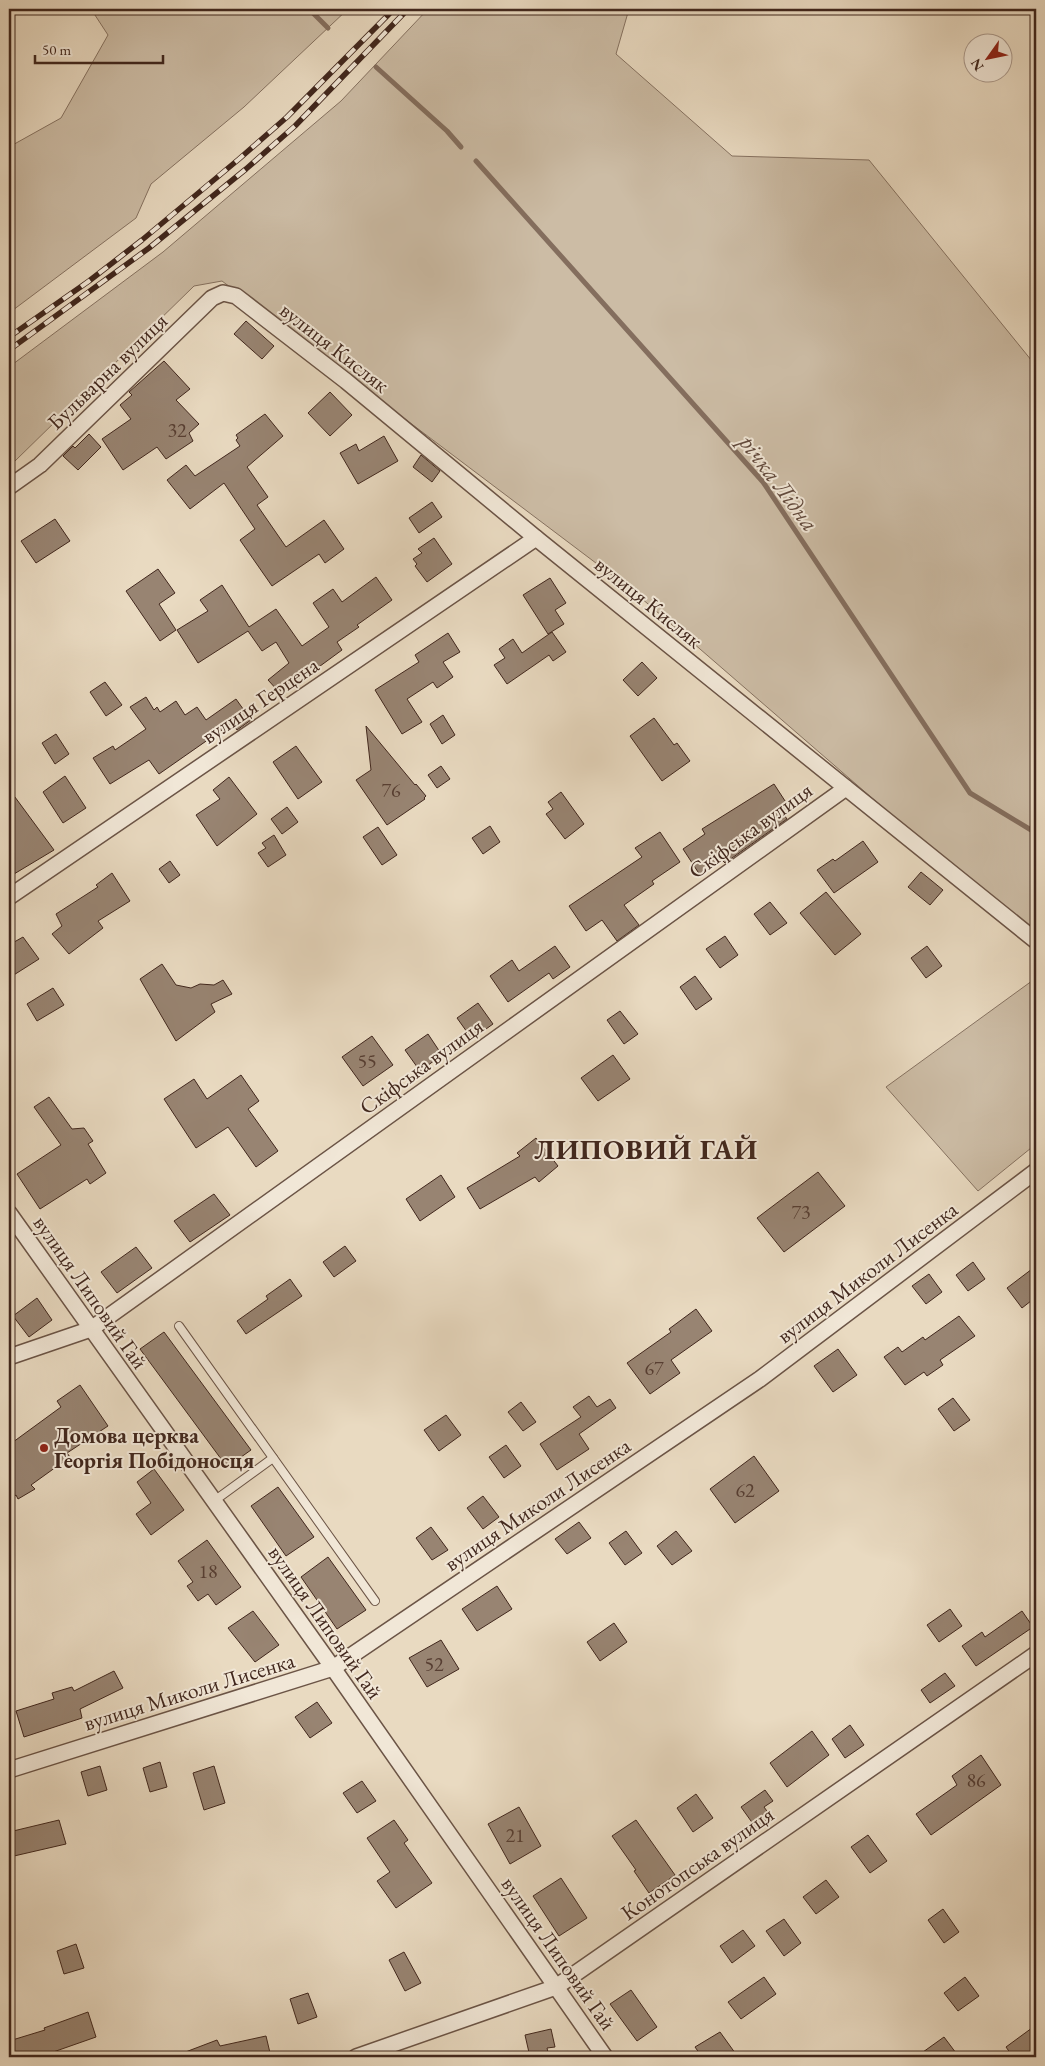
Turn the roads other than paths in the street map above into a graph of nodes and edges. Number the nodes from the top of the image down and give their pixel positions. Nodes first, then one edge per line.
1 (236, 296) joint
2 (9, 486) edge
3 (536, 538) junction
4 (846, 788) junction
5 (9, 897) edge
6 (1036, 942) edge
7 (1036, 1171) edge
8 (9, 1213) edge
9 (179, 1326) dead end
10 (90, 1329) junction
11 (9, 1357) edge
12 (273, 1458) junction
13 (214, 1501) junction
14 (375, 1601) dead end
15 (1036, 1654) edge
16 (333, 1668) junction
17 (9, 1770) edge
18 (556, 1987) junction
19 (356, 2057) edge
20 (605, 2057) edge

1 - 2 street, Бульварна вулиця
1 - 3 street, вулиця Кисляк
3 - 4 street, вулиця Кисляк
3 - 5 street, вулиця Герцена
4 - 6 street, вулиця Кисляк
4 - 10 street, Скіфська вулиця
7 - 16 street, вулиця Миколи Лисенка
8 - 10 street, вулиця Липовий Гай
9 - 12 lane
10 - 11 street, Скіфська вулиця
10 - 13 street, вулиця Липовий Гай
12 - 13 lane
12 - 14 lane
13 - 16 street, вулиця Липовий Гай
15 - 18 street, Конотопська вулиця
16 - 17 street, вулиця Миколи Лисенка
16 - 18 street, вулиця Липовий Гай
18 - 19 street, Конотопська вулиця
18 - 20 street, вулиця Липовий Гай

